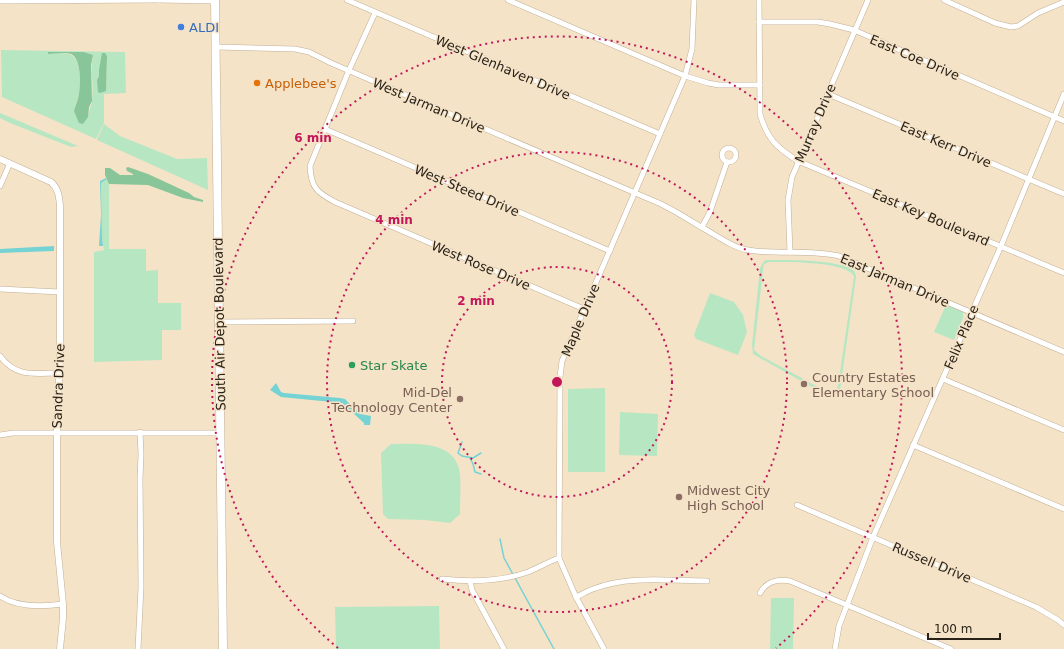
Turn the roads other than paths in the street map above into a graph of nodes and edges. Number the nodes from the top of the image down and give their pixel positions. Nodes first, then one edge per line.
1 (89, 0) edge
2 (159, 0) edge
3 (215, 0) edge
4 (347, 0) edge
5 (508, 0) edge
6 (694, 0) edge
7 (759, 0) edge
8 (868, 0) edge
9 (944, 0) edge
10 (0, 1) edge
11 (1064, 2) edge
12 (375, 13) junction
13 (759, 22) junction
14 (854, 30) junction
15 (216, 47) junction
16 (349, 70) junction
17 (685, 76) junction
18 (760, 85) junction
19 (828, 94) junction
20 (1064, 94) edge
21 (1055, 117) junction
22 (1064, 121) edge
23 (325, 129) junction
24 (660, 134) junction
25 (0, 159) edge
26 (798, 161) junction
27 (727, 162) dead end
28 (10, 163) junction
29 (1029, 180) junction
30 (0, 186) edge
31 (635, 193) junction
32 (1064, 194) edge
33 (702, 227) junction
34 (1001, 246) junction
35 (610, 251) junction
36 (790, 252) junction
37 (1064, 273) edge
38 (0, 289) edge
39 (60, 292) junction
40 (584, 309) junction
41 (971, 312) junction
42 (353, 321) dead end
43 (220, 322) junction
44 (1064, 352) edge
45 (0, 356) edge
46 (59, 374) junction
47 (943, 379) junction
48 (1064, 430) edge
49 (57, 432) junction
50 (140, 432) junction
51 (221, 433) junction
52 (0, 435) edge
53 (913, 445) junction
54 (797, 505) dead end
55 (1064, 509) edge
56 (873, 537) junction
57 (559, 558) junction
58 (442, 579) dead end
59 (470, 581) junction
60 (707, 581) dead end
61 (760, 593) dead end
62 (0, 596) edge
63 (576, 597) junction
64 (63, 604) junction
65 (846, 605) junction
66 (1064, 625) edge
67 (60, 649) edge
68 (138, 649) edge
69 (223, 649) edge
70 (504, 649) edge
71 (604, 649) edge
72 (835, 649) edge
73 (951, 649) edge

1 - 2 street
1 - 10 street
2 - 3 street
3 - 15 main road, South Air Depot Boulevard
4 - 12 street, West Glenhaven Drive
5 - 17 street
6 - 17 street, Maple Drive
7 - 13 street, East Key Boulevard
8 - 14 street, Murray Drive
9 - 11 street
12 - 16 street
12 - 24 street, West Glenhaven Drive
13 - 14 street, East Coe Drive
13 - 18 street, East Key Boulevard
14 - 19 street, Murray Drive
14 - 21 street, East Coe Drive
15 - 16 street, West Jarman Drive
15 - 43 main road, South Air Depot Boulevard
16 - 23 street
16 - 31 street, West Jarman Drive
17 - 18 street
17 - 24 street, Maple Drive
18 - 26 street, East Key Boulevard
19 - 26 street, Murray Drive
19 - 29 street, East Kerr Drive
20 - 21 street, Felix Place
21 - 22 street, East Coe Drive
21 - 29 street, Felix Place
23 - 35 street, West Steed Drive
23 - 40 street, West Rose Drive
24 - 31 street, Maple Drive
25 - 28 street, Sandra Drive
26 - 34 street, East Key Boulevard
26 - 36 street, Murray Drive
27 - 33 street
28 - 30 street
28 - 39 street, Sandra Drive
29 - 32 street, East Kerr Drive
29 - 34 street, Felix Place
31 - 33 street, East Jarman Drive
31 - 35 street, Maple Drive
33 - 36 street, East Jarman Drive
34 - 37 street, East Key Boulevard
34 - 41 street, Felix Place
35 - 40 street, Maple Drive
36 - 41 street, East Jarman Drive
38 - 39 street
39 - 46 street, Sandra Drive
40 - 57 street, Maple Drive
41 - 44 street, East Jarman Drive
41 - 47 street, Felix Place
42 - 43 street
43 - 51 main road, South Air Depot Boulevard
45 - 46 street
46 - 49 street, Sandra Drive
47 - 48 street
47 - 53 street, Felix Place
49 - 50 street
49 - 52 street
49 - 64 street, Sandra Drive
50 - 51 street
50 - 68 street
51 - 69 main road, South Air Depot Boulevard
53 - 55 street
53 - 56 street, Felix Place
54 - 56 street, Russell Drive
56 - 65 street, Felix Place
56 - 66 street, Russell Drive
57 - 59 street
57 - 63 street, Maple Drive
58 - 59 street
59 - 70 street
60 - 63 street
61 - 65 street
62 - 64 street
63 - 71 street, Maple Drive
64 - 67 street, Sandra Drive
65 - 72 street, Felix Place
65 - 73 street

